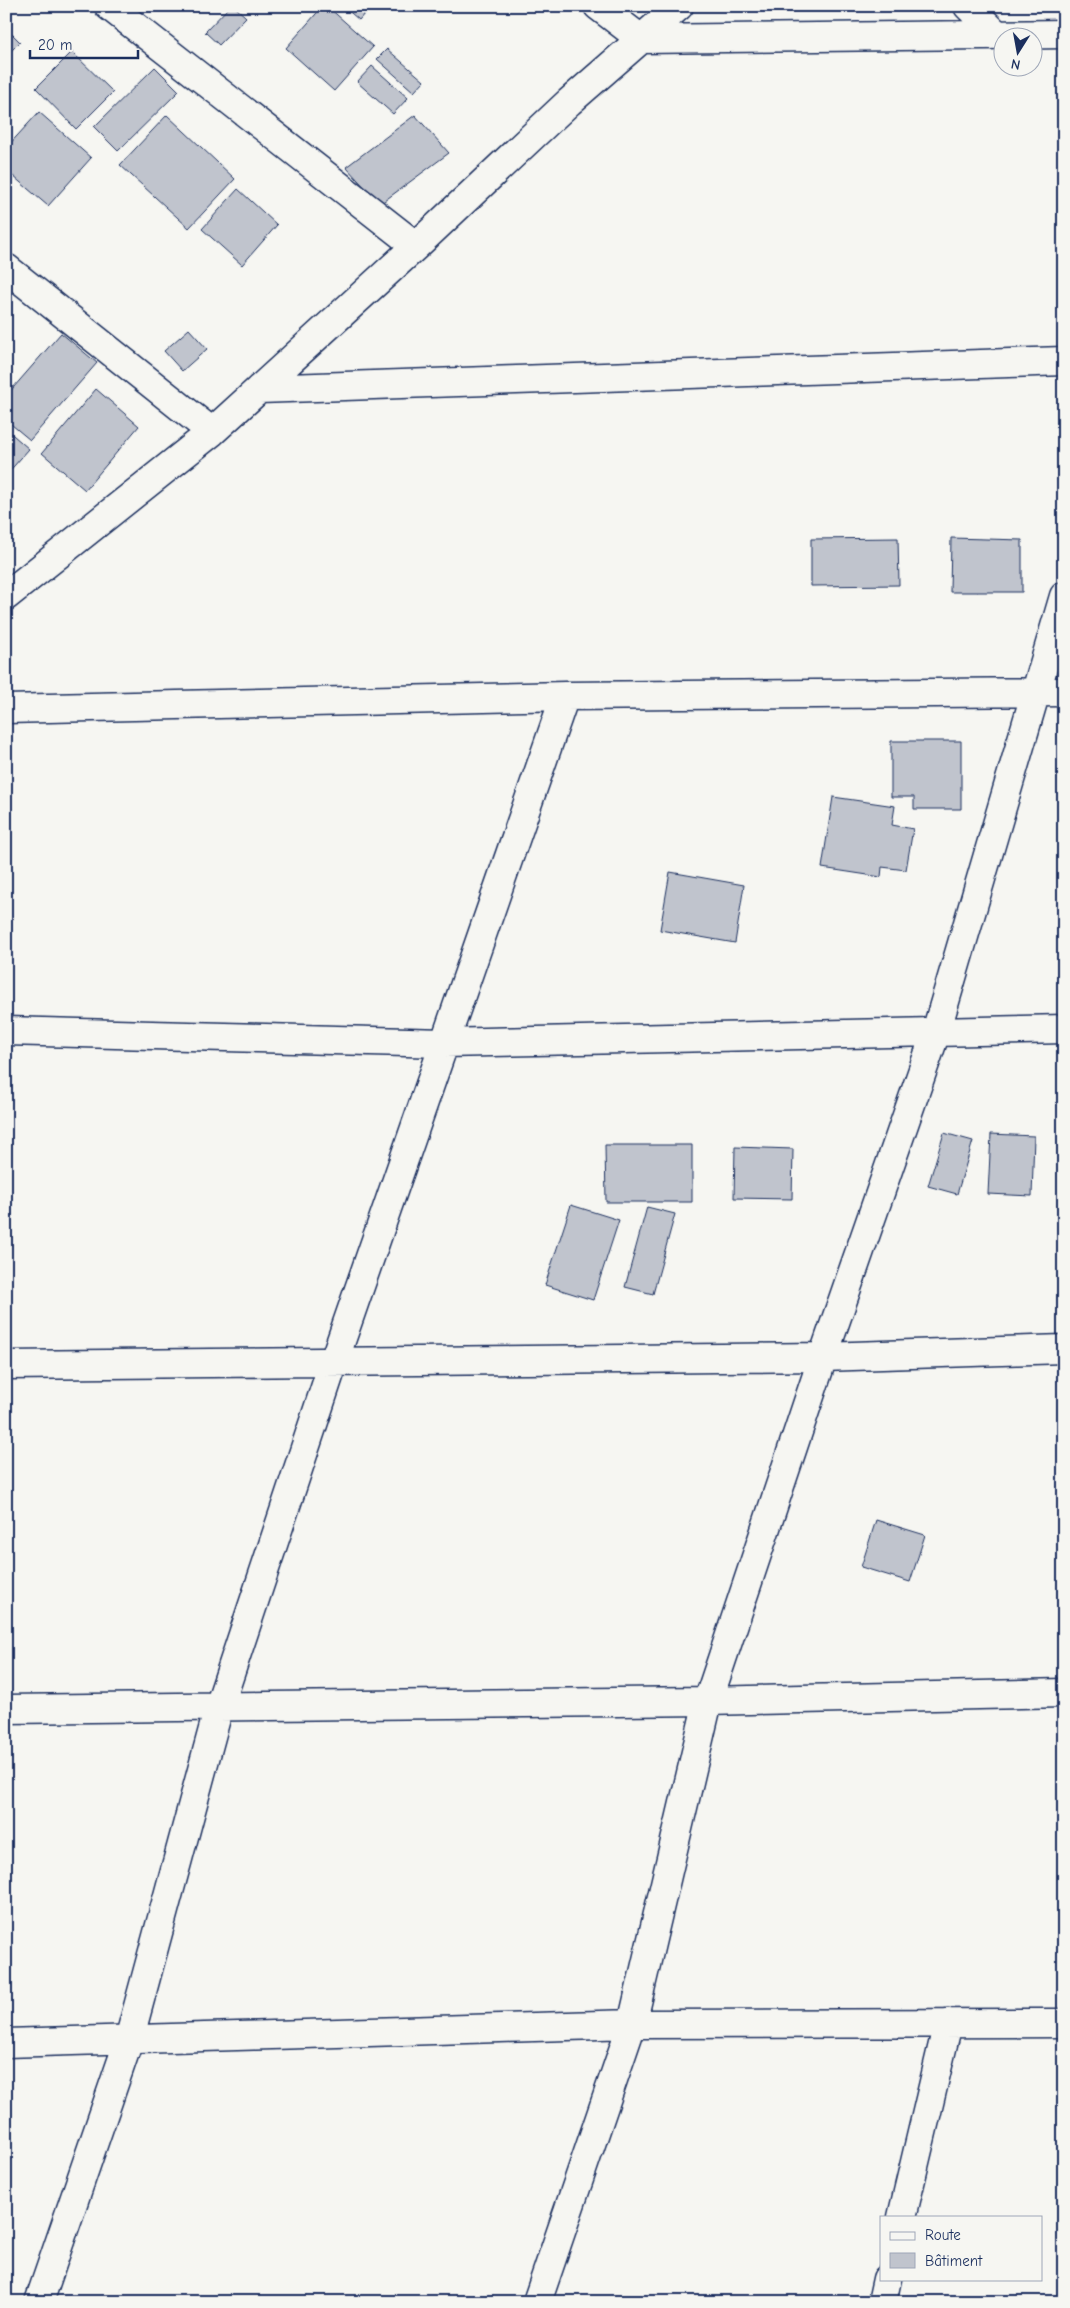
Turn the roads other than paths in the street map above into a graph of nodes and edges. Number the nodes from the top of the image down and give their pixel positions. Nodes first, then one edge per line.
1 (109, 6) edge
2 (598, 6) edge
3 (679, 6) edge
4 (968, 6) edge
5 (992, 30) edge
6 (992, 34) edge
7 (1042, 34) edge
8 (1064, 34) edge
9 (641, 39) junction
10 (416, 246) junction
11 (6, 268) edge
12 (1064, 361) edge
13 (259, 389) junction
14 (212, 432) junction
15 (6, 595) edge
16 (1064, 596) edge
17 (1035, 692) junction
18 (1064, 692) edge
19 (565, 696) junction
20 (6, 709) edge
21 (1064, 1029) edge
22 (6, 1031) edge
23 (936, 1032) junction
24 (444, 1044) junction
25 (1064, 1349) edge
26 (823, 1357) junction
27 (334, 1362) junction
28 (6, 1366) edge
29 (1064, 1694) edge
30 (708, 1701) junction
31 (219, 1707) junction
32 (6, 1709) edge
33 (948, 2023) junction
34 (1064, 2023) edge
35 (632, 2024) junction
36 (129, 2040) junction
37 (6, 2044) edge
38 (902, 2216) edge
39 (887, 2280) edge
40 (39, 2302) edge
41 (537, 2302) edge
42 (882, 2302) edge

1 - 10 street
2 - 9 street
3 - 9 street
4 - 5 street
6 - 9 street
7 - 8 street
9 - 10 street
10 - 13 street
11 - 14 street
12 - 13 street
13 - 14 street
14 - 15 street
16 - 17 street
17 - 18 street
17 - 19 street
17 - 23 street
19 - 20 street
19 - 24 street
21 - 23 street
22 - 24 street
23 - 24 street
23 - 26 street
24 - 27 street
25 - 26 street
26 - 27 street
26 - 30 street
27 - 28 street
27 - 31 street
29 - 30 street
30 - 31 street
30 - 35 street
31 - 32 street
31 - 36 street
33 - 34 street
33 - 35 street
33 - 38 street
35 - 36 street
35 - 41 street
36 - 37 street
36 - 40 street
39 - 42 street

